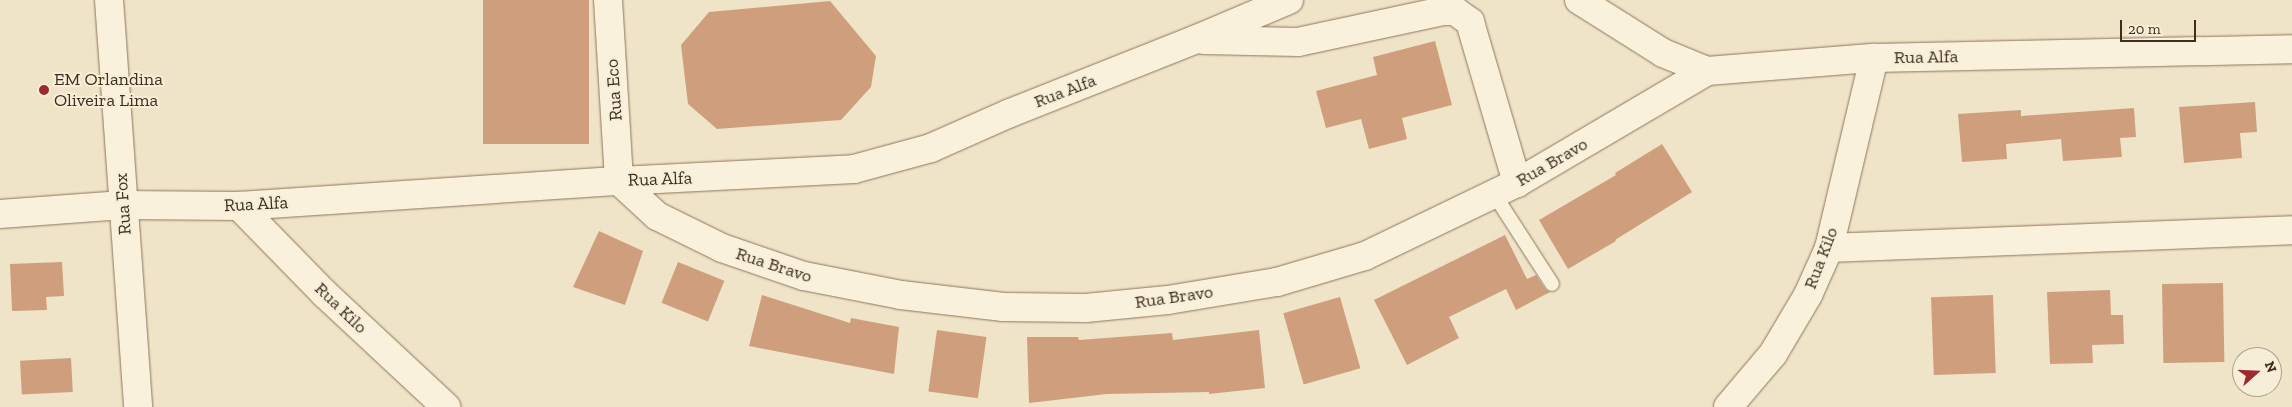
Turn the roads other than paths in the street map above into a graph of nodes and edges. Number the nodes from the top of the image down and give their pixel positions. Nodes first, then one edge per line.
1 (109, 0) edge
2 (608, 0) edge
3 (1289, 0) edge
4 (1585, 1) edge
5 (1461, 5) edge
6 (1197, 39) junction
7 (2292, 49) edge
8 (1874, 58) junction
9 (1707, 71) junction
10 (619, 181) junction
11 (1506, 189) junction
12 (123, 205) junction
13 (238, 206) junction
14 (0, 214) edge
15 (2292, 230) edge
16 (1829, 248) junction
17 (1552, 284) dead end
18 (138, 407) edge
19 (446, 407) edge
20 (1728, 407) edge

1 - 12 street, Rua Fox
2 - 10 street, Rua Eco
3 - 6 street, Rua Alfa
4 - 9 street, Rua Alfa
5 - 6 street
5 - 11 street
6 - 10 street, Rua Alfa
7 - 8 street, Rua Alfa
8 - 9 street, Rua Alfa
8 - 16 street, Rua Kilo
9 - 11 street, Rua Bravo
10 - 11 street, Rua Bravo
10 - 13 street, Rua Alfa
11 - 17 lane
12 - 13 street, Rua Alfa
12 - 14 street, Rua Alfa
12 - 18 street, Rua Fox
13 - 19 street, Rua Kilo
15 - 16 street
16 - 20 street, Rua Kilo

